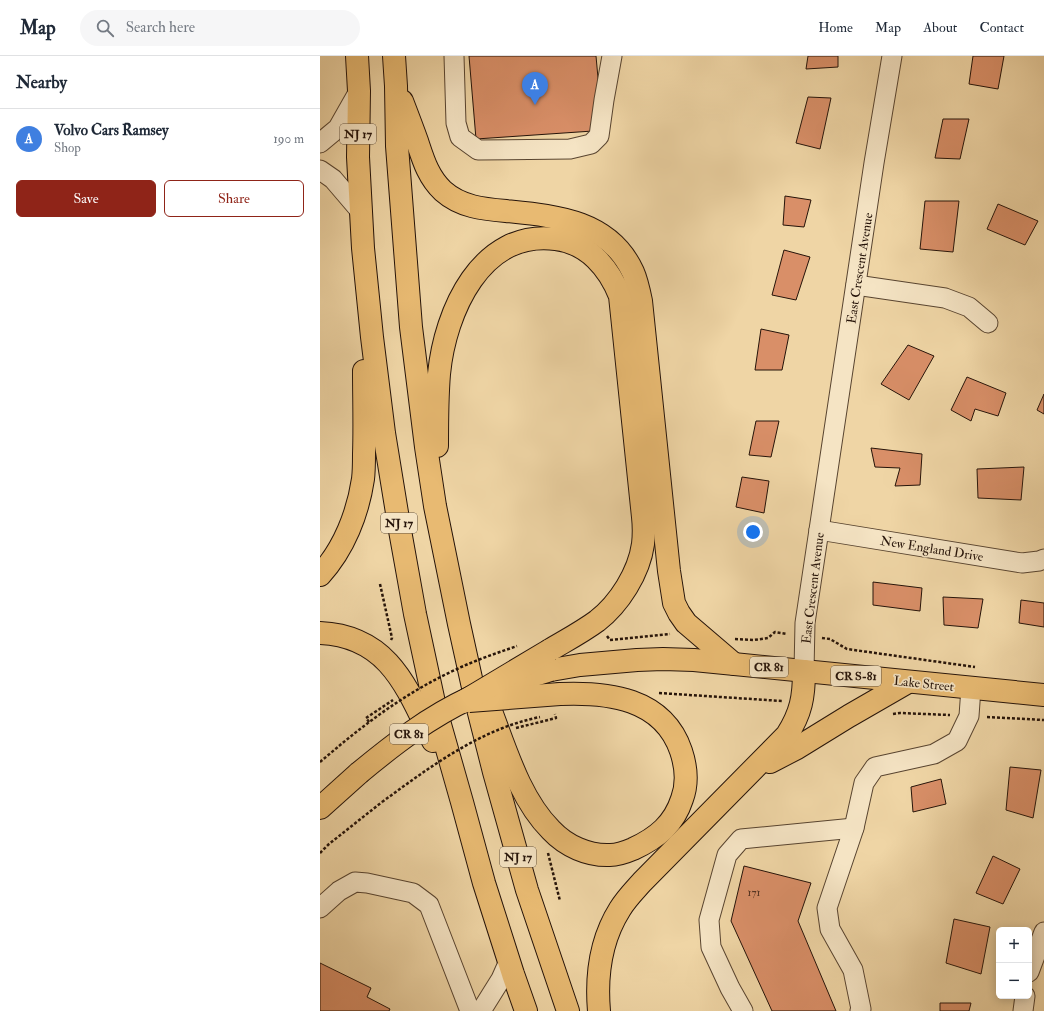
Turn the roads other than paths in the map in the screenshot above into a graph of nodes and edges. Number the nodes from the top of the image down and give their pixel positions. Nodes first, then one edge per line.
1 (357, 56) edge
2 (394, 56) edge
3 (454, 56) edge
4 (612, 56) edge
5 (892, 56) edge
6 (396, 86) junction
7 (358, 92) junction
8 (320, 143) edge
9 (320, 170) edge
10 (362, 213) junction
11 (363, 248) junction
12 (856, 285) junction
13 (988, 323) dead end
14 (435, 506) junction
15 (820, 530) junction
16 (1044, 559) edge
17 (320, 576) edge
18 (459, 624) junction
19 (320, 633) edge
20 (550, 660) junction
21 (734, 664) junction
22 (804, 671) junction
23 (908, 682) junction
24 (971, 688) junction
25 (1044, 696) edge
26 (464, 702) junction
27 (359, 772) junction
28 (750, 773) junction
29 (320, 792) edge
30 (462, 802) junction
31 (320, 808) edge
32 (854, 828) junction
33 (320, 908) edge
34 (1044, 932) edge
35 (509, 961) junction
36 (1032, 964) edge
37 (1025, 999) edge
38 (470, 1011) edge
39 (482, 1011) edge
40 (526, 1011) edge
41 (568, 1011) edge
42 (599, 1011) edge
43 (743, 1011) edge
44 (860, 1011) edge
45 (1024, 1011) edge

1 - 7 main road, NJ 17
2 - 6 main road, NJ 17
3 - 4 street
5 - 12 street, East Crescent Avenue / CR 81
6 - 14 main road, NJ 17
6 - 21 main road
7 - 8 street
7 - 10 main road, NJ 17
9 - 10 street
10 - 11 main road, NJ 17
11 - 17 main road
11 - 30 main road, NJ 17
12 - 13 street
12 - 15 street, East Crescent Avenue / CR 81
14 - 18 main road, NJ 17
14 - 20 main road
15 - 16 street, New England Drive
15 - 22 street, East Crescent Avenue / CR 81
18 - 26 main road, bridge
18 - 41 main road, NJ 17
19 - 30 main road
20 - 21 main road, CR 81
20 - 26 main road, bridge
21 - 22 main road, CR 81
22 - 23 main road, Lake Street / CR S-81
22 - 28 main road
23 - 24 main road, Lake Street / CR S-81
23 - 28 main road
24 - 25 main road, Lake Street / CR S-81
24 - 32 street
26 - 27 main road, CR 81, bridge
27 - 29 main road
27 - 31 main road, CR 81
28 - 42 main road
30 - 35 main road, NJ 17
32 - 43 street
32 - 44 street
33 - 38 street
34 - 36 street
35 - 39 street
35 - 40 main road, NJ 17
37 - 45 street

